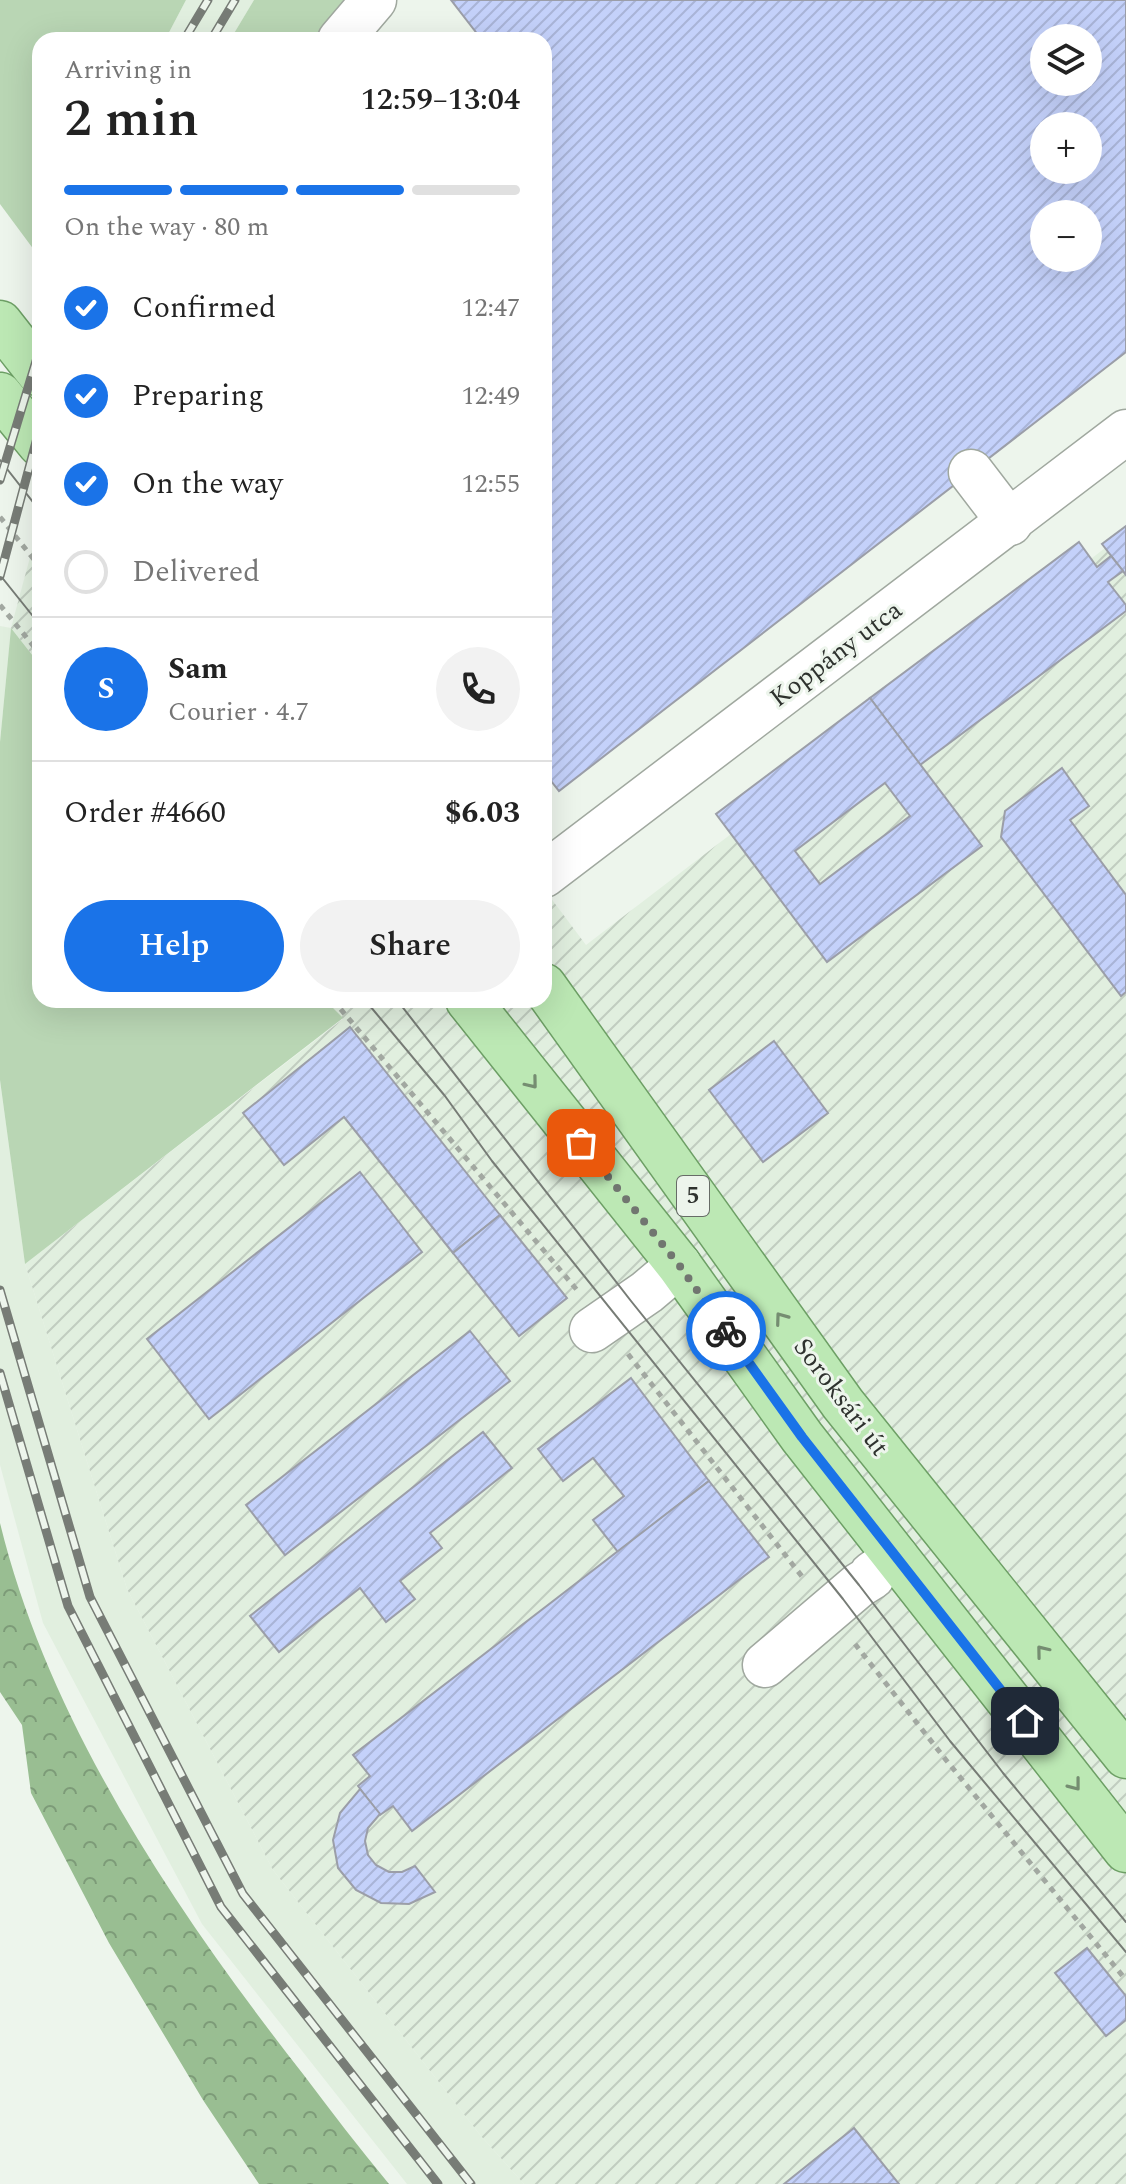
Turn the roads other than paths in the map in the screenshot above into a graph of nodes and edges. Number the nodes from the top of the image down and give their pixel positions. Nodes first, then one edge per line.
1 (374, 0) edge
2 (347, 32) edge
3 (0, 323) edge
4 (32, 364) edge
5 (0, 395) edge
6 (1126, 432) edge
7 (32, 434) edge
8 (971, 472) dead end
9 (1010, 523) junction
10 (552, 869) edge
11 (552, 997) edge
12 (479, 1008) edge
13 (679, 1265) junction
14 (598, 1326) road end
15 (896, 1557) junction
16 (765, 1665) dead end
17 (1126, 1756) edge
18 (1126, 1850) edge

1 - 2 street
3 - 4 main road
5 - 7 main road
6 - 9 street, Koppány utca
8 - 9 street
9 - 10 street, Koppány utca
17 -> 11 main road, Soroksári út / 5
12 -> 13 main road, Soroksári út / 5
13 - 14 street
13 - 15 main road, Soroksári út / 5
15 - 16 street
15 -> 18 main road, Soroksári út / 5

